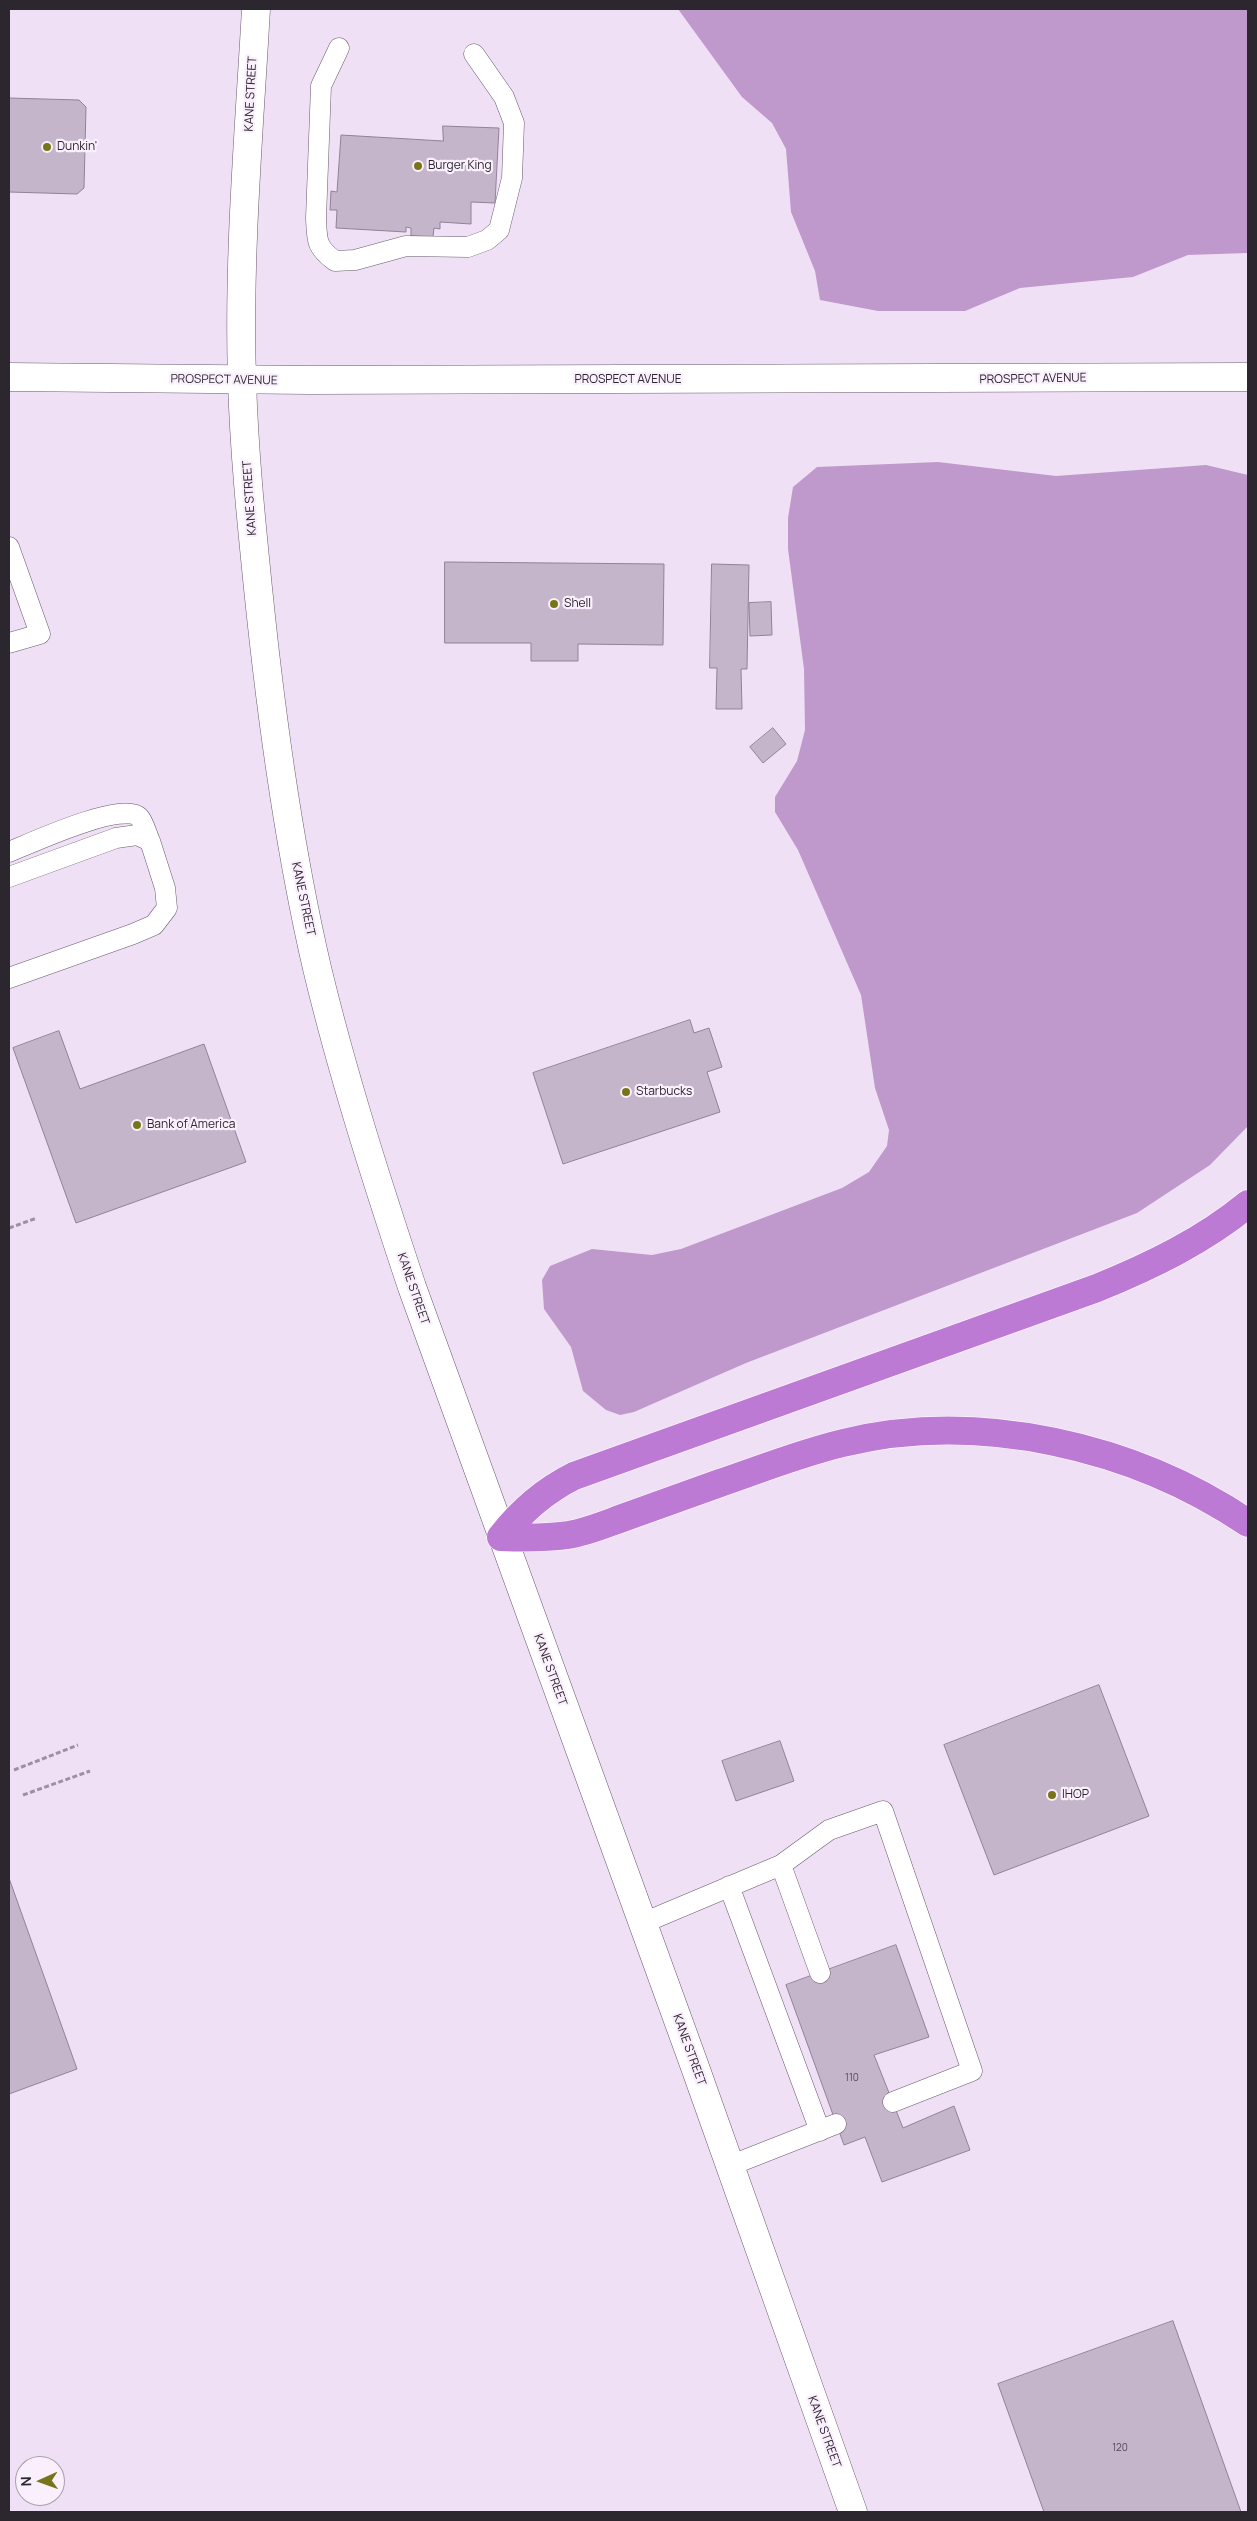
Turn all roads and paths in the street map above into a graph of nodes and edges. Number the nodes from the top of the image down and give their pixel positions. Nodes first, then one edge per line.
1 (256, 9) edge
2 (339, 48) dead end
3 (474, 54) dead end
4 (9, 377) edge
5 (1248, 377) edge
6 (242, 380) junction
7 (9, 547) edge
8 (9, 643) edge
9 (150, 841) junction
10 (9, 852) edge
11 (9, 877) edge
12 (9, 978) edge
13 (1248, 1204) edge
14 (38, 1218) dead end
15 (9, 1228) edge
16 (1248, 1523) edge
17 (501, 1537) junction
18 (78, 1745) dead end
19 (14, 1770) dead end
20 (90, 1771) dead end
21 (23, 1795) dead end
22 (781, 1865) junction
23 (729, 1886) junction
24 (642, 1923) junction
25 (820, 1973) dead end
26 (893, 2102) dead end
27 (729, 2166) junction
28 (853, 2512) edge

1 - 6 main road, KANE STREET
2 - 3 lane
4 - 6 main road, PROSPECT AVENUE
5 - 6 main road, PROSPECT AVENUE
6 - 17 main road, KANE STREET
7 - 8 lane
9 - 10 lane
9 - 11 lane
9 - 12 lane
13 - 17 highway
14 - 15 path
16 - 17 highway
17 - 24 main road, KANE STREET
18 - 19 path
20 - 21 path
22 - 23 lane
22 - 25 lane
22 - 26 lane
23 - 24 lane
23 - 27 lane
24 - 27 main road, KANE STREET
27 - 28 main road, KANE STREET

